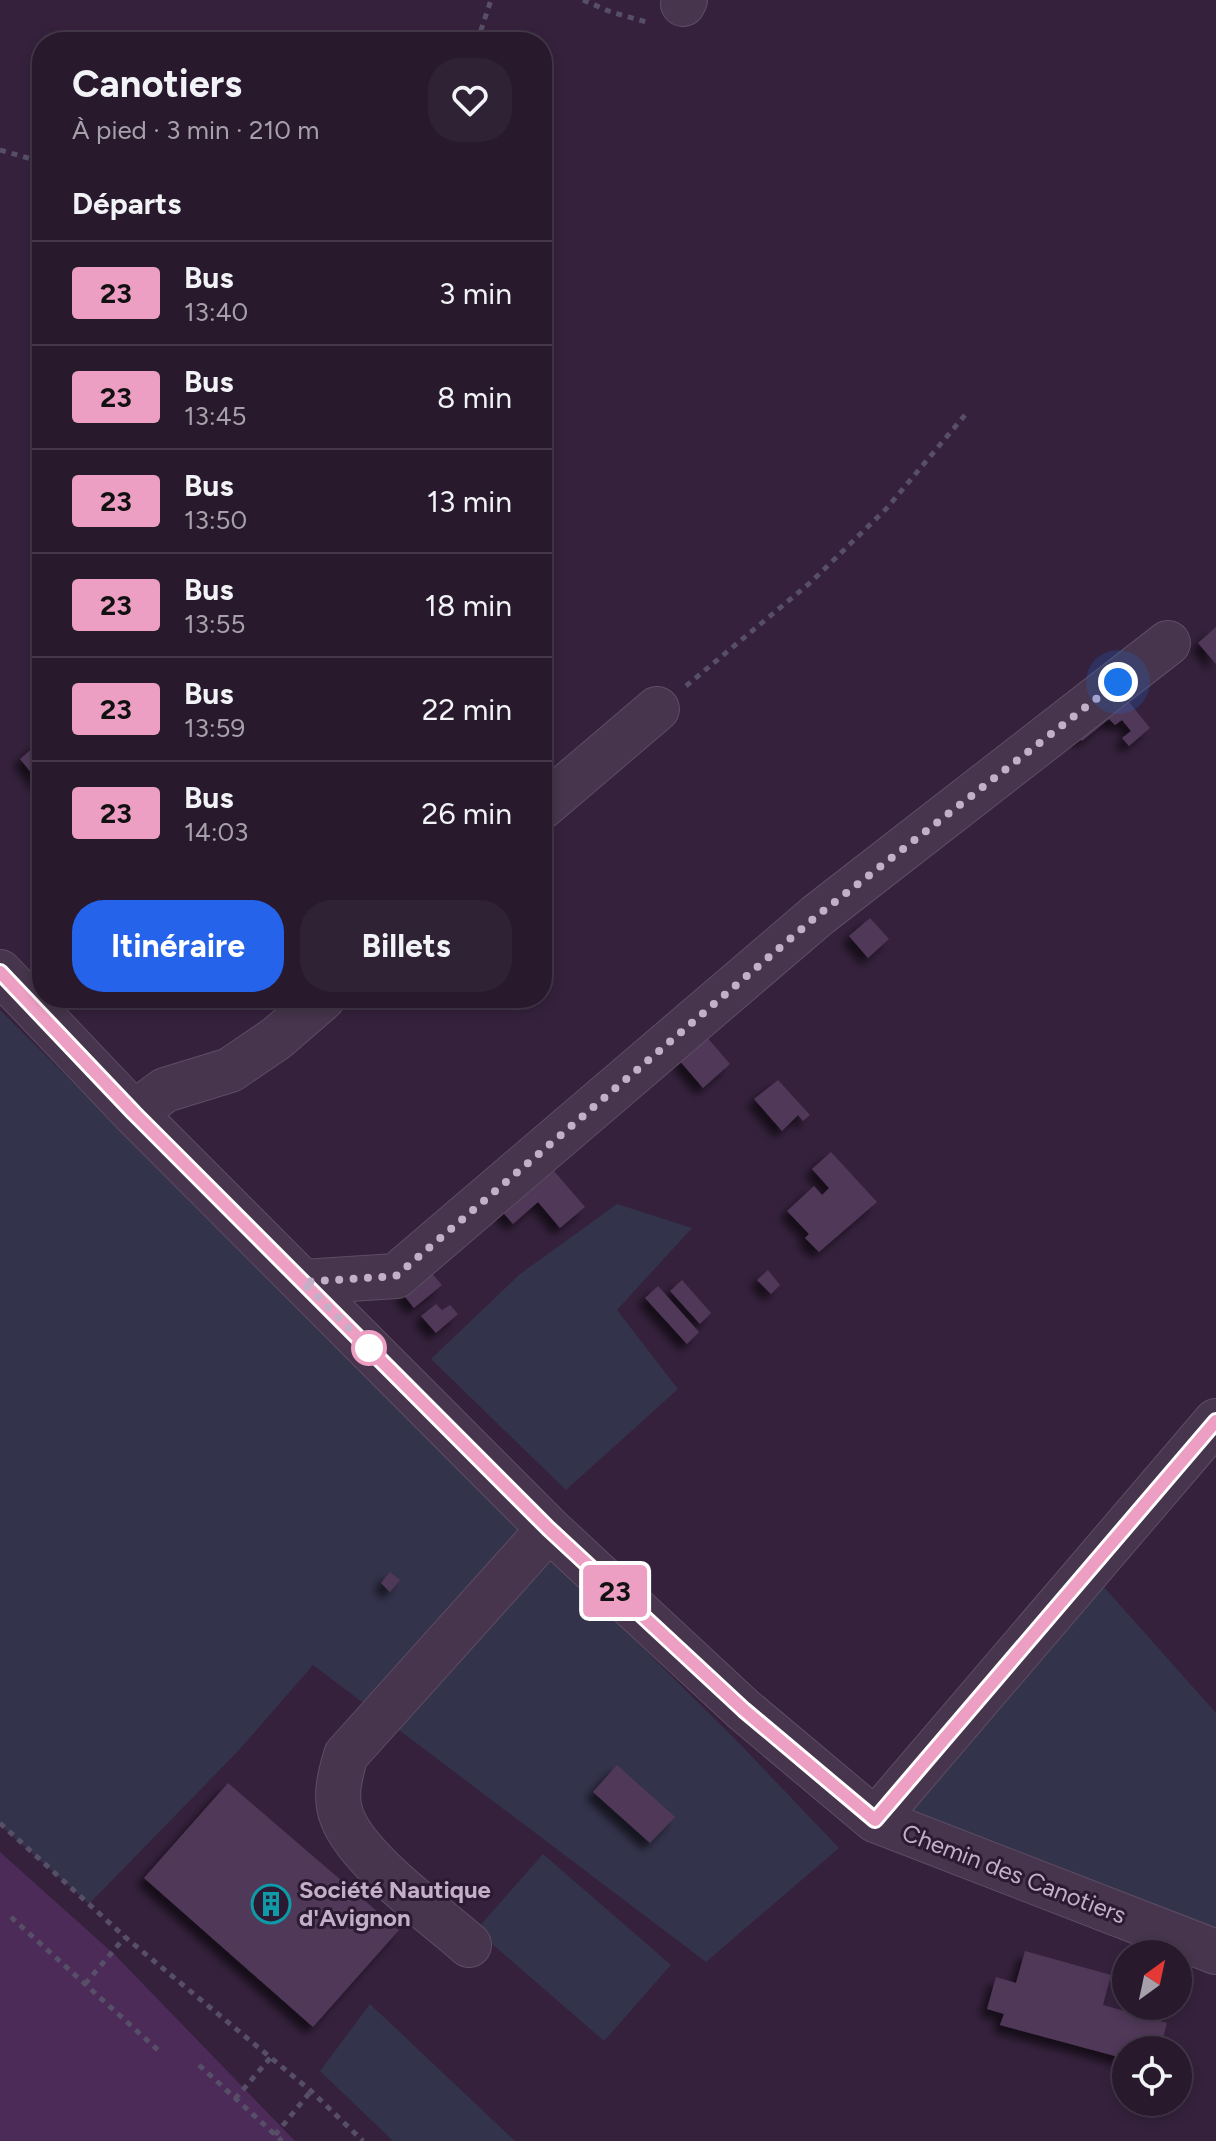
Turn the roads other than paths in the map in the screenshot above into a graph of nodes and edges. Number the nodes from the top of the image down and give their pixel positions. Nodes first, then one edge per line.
1 (1168, 643) dead end
2 (657, 709) road end
3 (552, 798) edge
4 (0, 972) edge
5 (32, 1006) edge
6 (34, 1008) edge
7 (312, 1008) edge
8 (134, 1113) junction
9 (303, 1282) junction
10 (1216, 1421) edge
11 (549, 1529) junction
12 (875, 1820) junction
13 (469, 1945) dead end
14 (1216, 1952) edge

1 - 9 street
2 - 3 street
4 - 5 street, Chemin des Canotiers
6 - 8 street, Chemin des Canotiers
7 - 8 street
8 - 9 street, Chemin des Canotiers
9 - 11 street, Chemin des Canotiers
10 - 12 street
11 - 12 street, Chemin des Canotiers
11 - 13 street
12 - 14 street, Chemin des Canotiers

